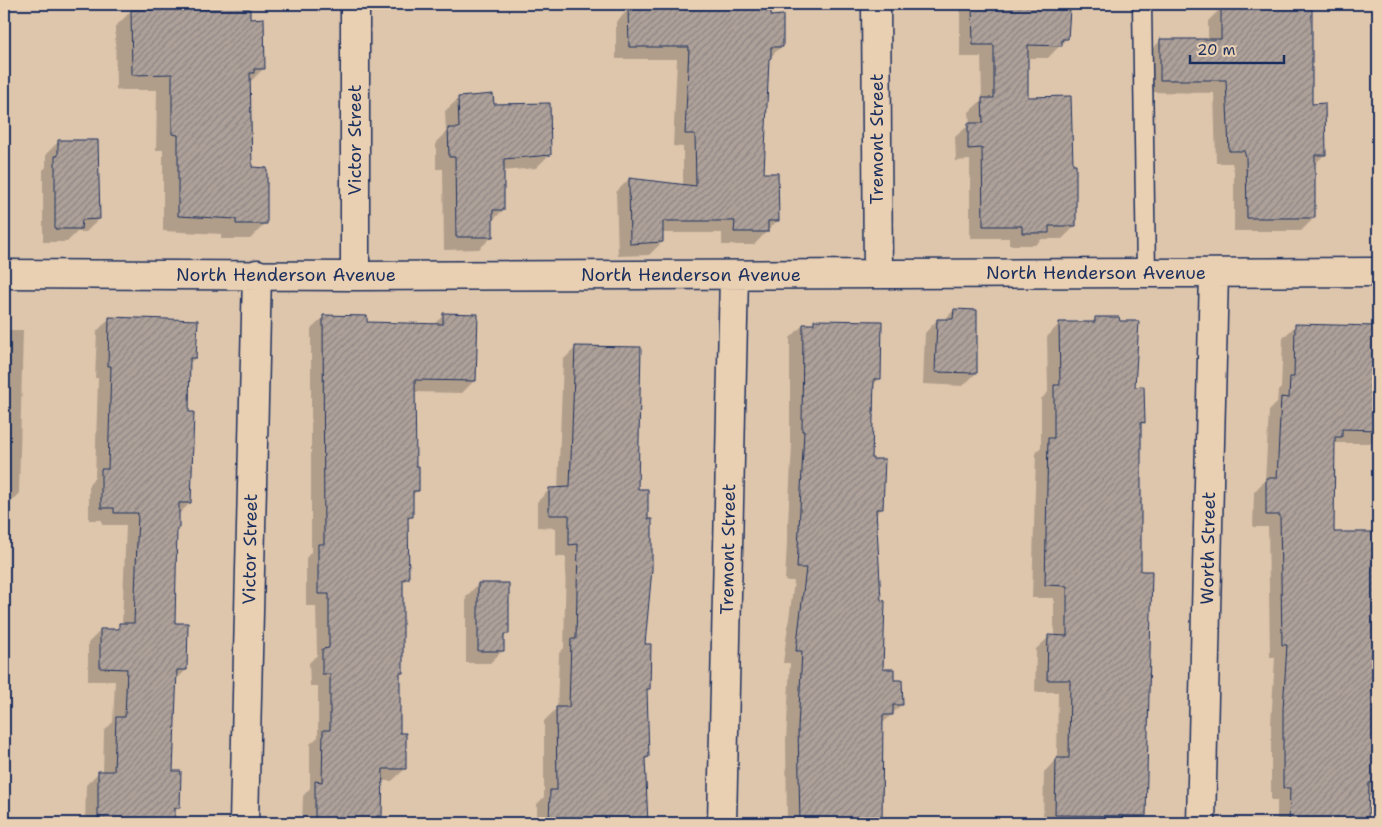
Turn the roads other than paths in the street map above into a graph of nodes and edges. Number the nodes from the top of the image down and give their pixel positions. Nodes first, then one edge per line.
1 (355, 4) edge
2 (876, 4) edge
3 (1142, 4) edge
4 (1378, 272) edge
5 (1146, 273) junction
6 (1214, 273) junction
7 (4, 274) edge
8 (257, 274) junction
9 (878, 274) junction
10 (734, 275) junction
11 (355, 276) junction
12 (244, 823) edge
13 (722, 823) edge
14 (1201, 823) edge

1 - 11 street, Victor Street
2 - 9 street, Tremont Street
3 - 5 lane
4 - 6 street, North Henderson Avenue
5 - 6 street, North Henderson Avenue
5 - 9 street, North Henderson Avenue
6 - 14 street, Worth Street
7 - 8 street, North Henderson Avenue
8 - 11 street, North Henderson Avenue
8 - 12 street, Victor Street
9 - 10 street, North Henderson Avenue
10 - 11 street, North Henderson Avenue
10 - 13 street, Tremont Street

